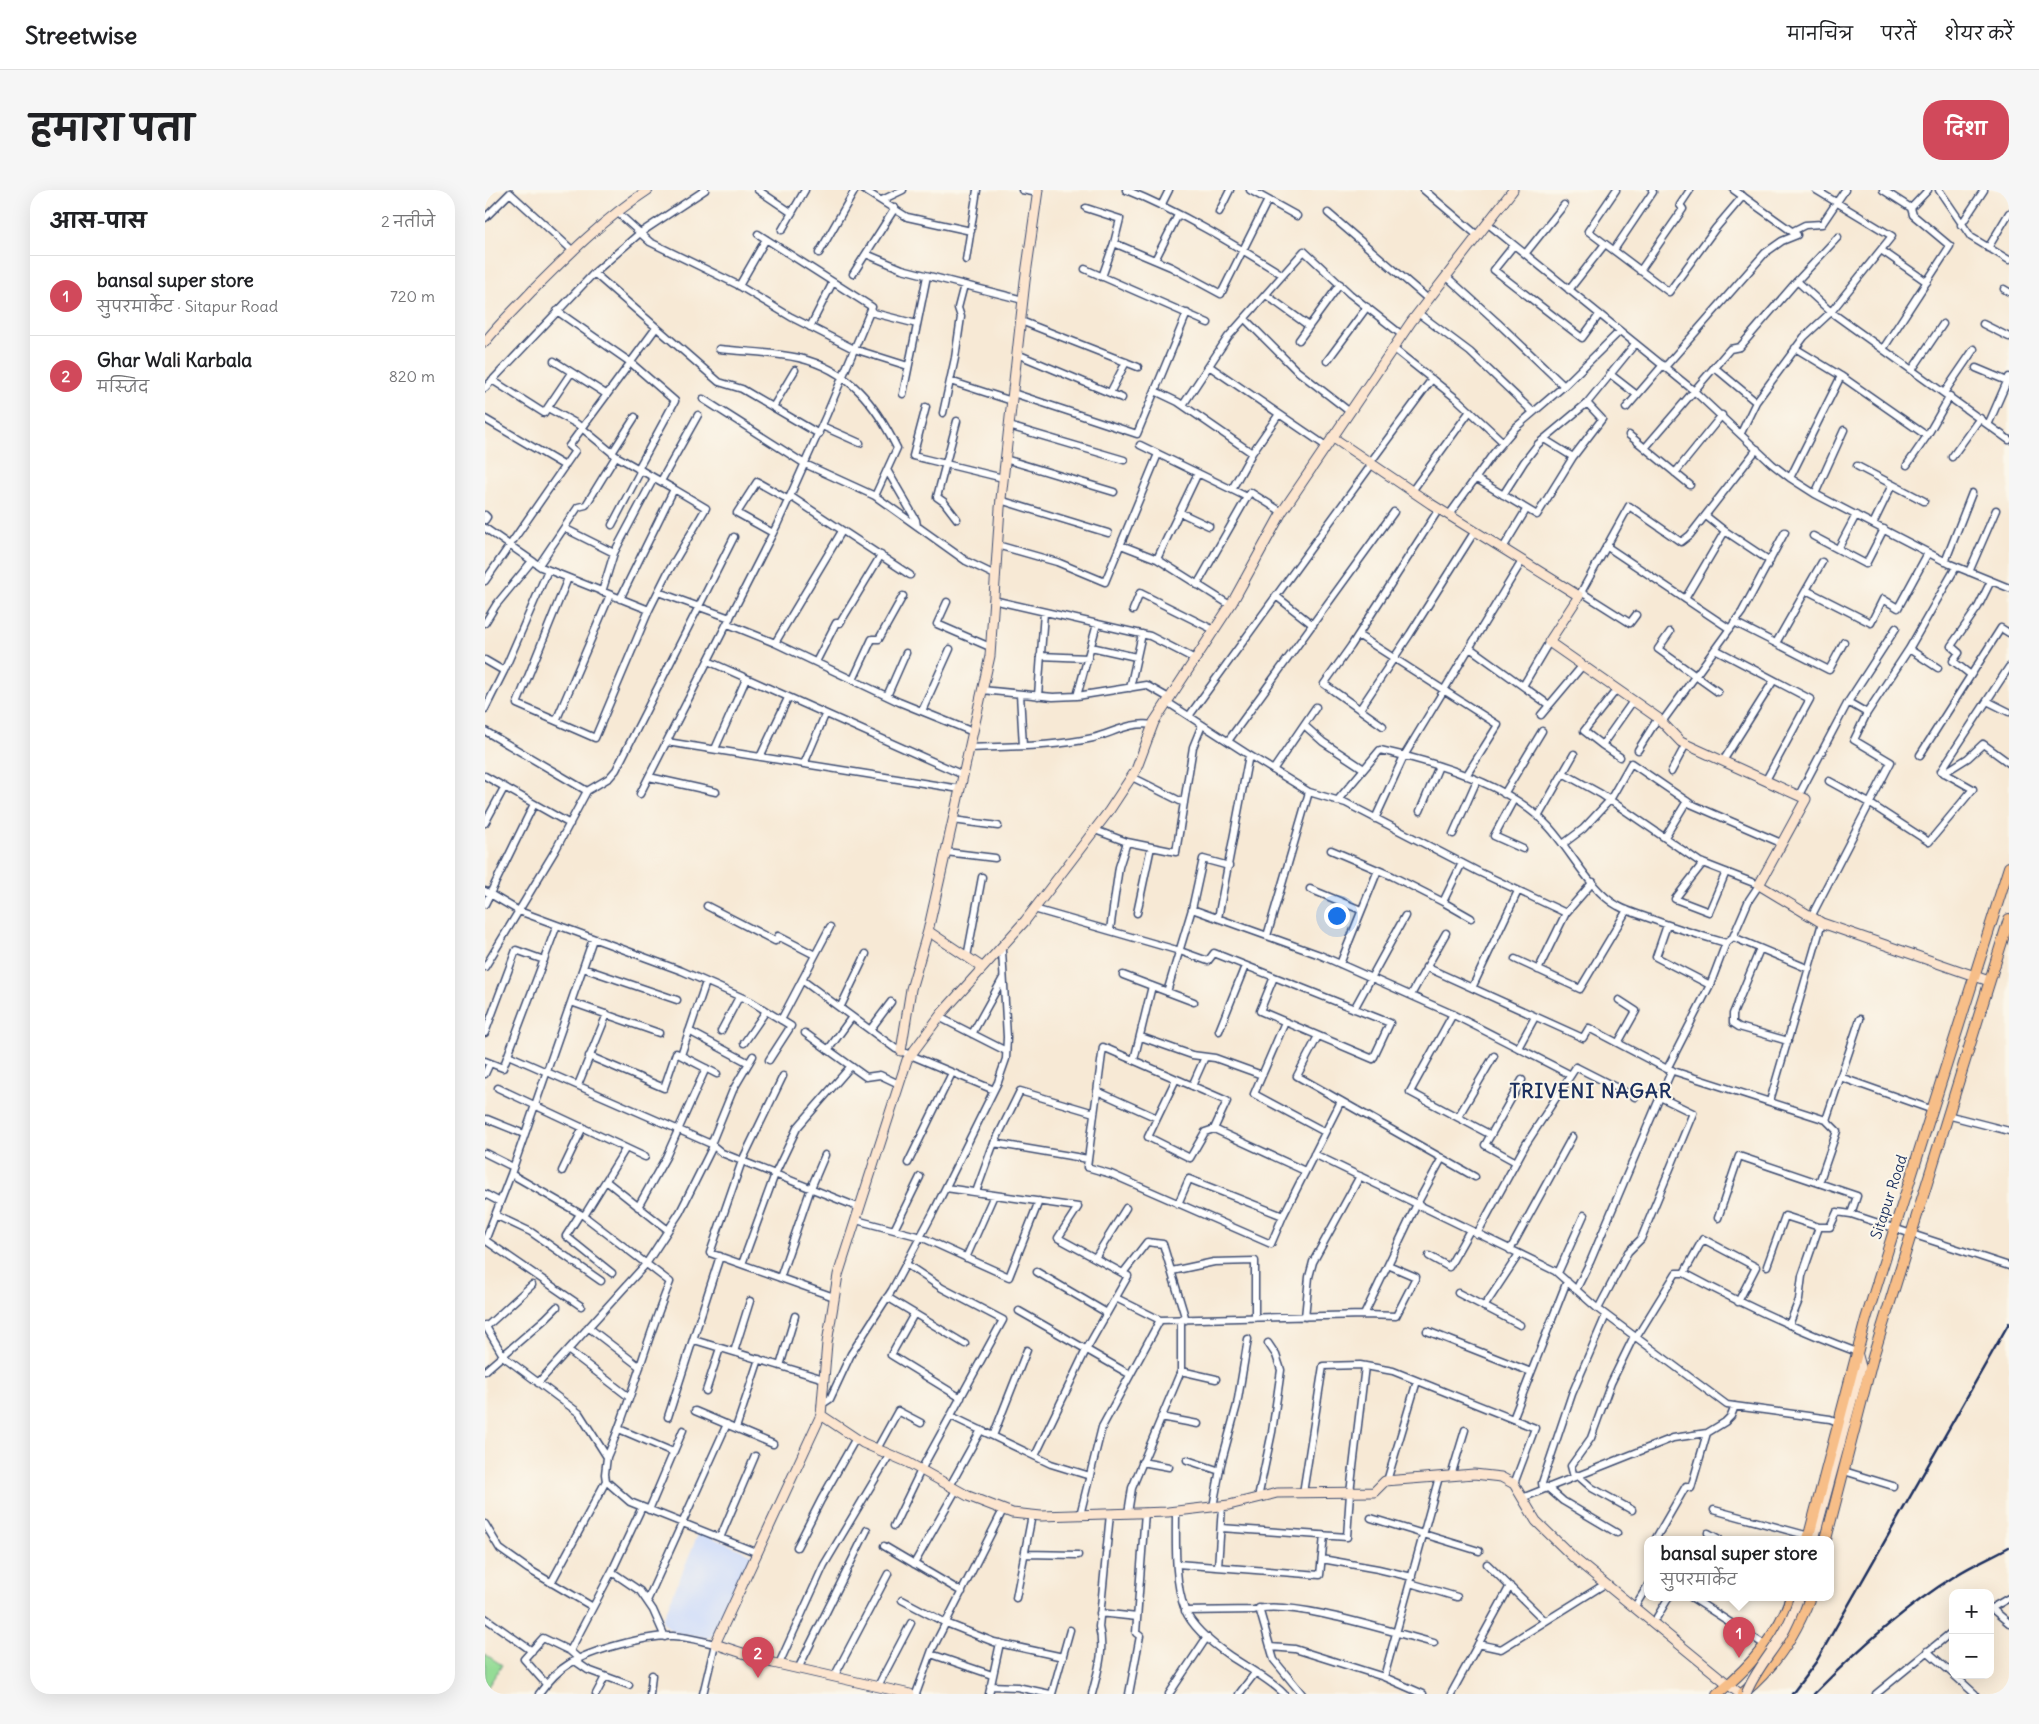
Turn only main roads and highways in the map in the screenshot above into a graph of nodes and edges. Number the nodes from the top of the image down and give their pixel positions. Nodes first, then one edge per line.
1 (2009, 867) edge
2 (2009, 919) edge
3 (1811, 1536) edge
4 (1827, 1536) edge
5 (1790, 1601) edge
6 (1809, 1601) edge
7 (1717, 1694) edge
8 (1741, 1694) edge

1 - 3 main road, Sitapur Road
2 - 4 main road, Sitapur Road
5 - 7 main road
6 - 8 main road

